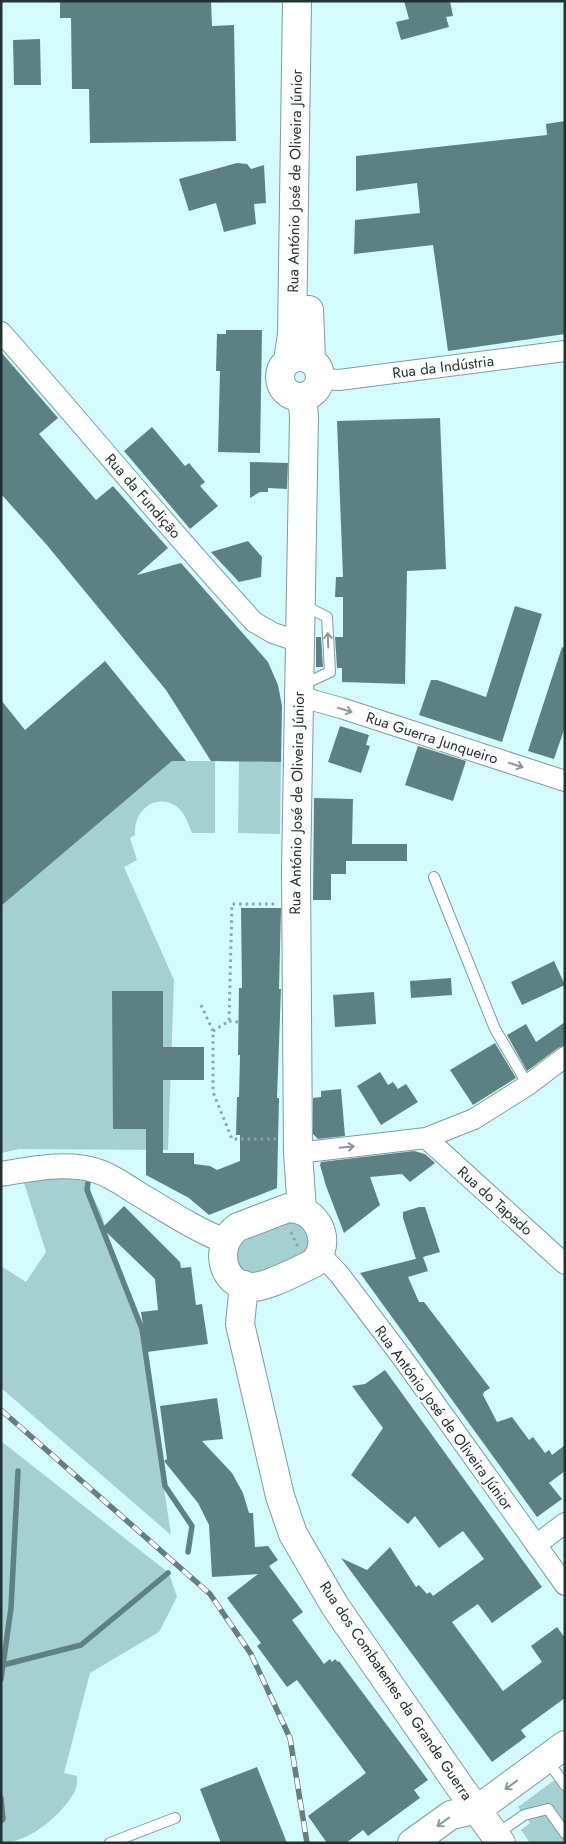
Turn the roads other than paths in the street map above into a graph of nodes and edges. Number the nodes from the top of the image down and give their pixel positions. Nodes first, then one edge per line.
1 (305, 3) edge
2 (1, 332) edge
3 (565, 351) edge
4 (305, 374) junction
5 (300, 604) junction
6 (300, 642) junction
7 (298, 691) junction
8 (565, 781) edge
9 (434, 877) dead end
10 (565, 1056) edge
11 (528, 1085) junction
12 (426, 1138) junction
13 (290, 1146) junction
14 (1, 1174) edge
15 (295, 1217) junction
16 (225, 1241) junction
17 (310, 1254) junction
18 (565, 1264) edge
19 (244, 1286) junction
20 (565, 1523) edge
21 (536, 1545) junction
22 (565, 1584) edge
23 (556, 1752) edge
24 (565, 1785) edge
25 (478, 1809) junction
26 (175, 1818) dead end
27 (565, 1833) edge
28 (499, 1839) edge
29 (110, 1843) edge
30 (412, 1843) edge
31 (444, 1843) edge

1 - 4 main road, Rua António José de Oliveira Júnior
2 - 6 street, Rua da Fundição
3 - 4 street, Rua da Indústria
4 - 5 main road, Rua António José de Oliveira Júnior
5 - 6 main road, Rua António José de Oliveira Júnior
7 -> 5 lane
6 - 7 main road, Rua António José de Oliveira Júnior
7 -> 8 street, Rua Guerra Junqueiro
7 - 13 main road, Rua António José de Oliveira Júnior
9 - 11 lane
10 - 11 street
11 - 12 street
13 -> 12 street
12 - 18 street, Rua do Tapado
13 - 15 main road, Rua António José de Oliveira Júnior
14 - 16 street
15 - 16 main road
15 - 17 main road
16 - 19 main road
17 - 19 main road
17 - 21 street, Rua António José de Oliveira Júnior
19 - 25 main road, Rua dos Combatentes da Grande Guerra
20 - 21 street
21 - 22 street, Rua António José de Oliveira Júnior
23 - 24 lane
23 -> 25 main road
25 - 28 main road, Rua dos Combatentes da Grande Guerra
25 -> 30 main road
25 - 31 main road
26 - 29 lane
27 - 28 lane

